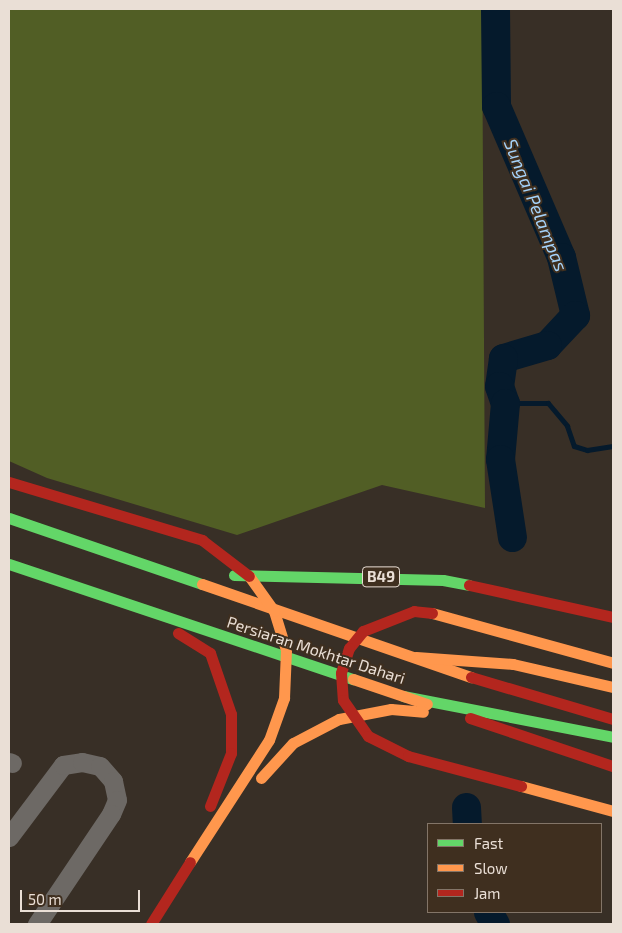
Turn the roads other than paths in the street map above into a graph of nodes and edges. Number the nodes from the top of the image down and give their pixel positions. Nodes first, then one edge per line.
1 (9, 482) edge
2 (9, 518) edge
3 (9, 564) edge
4 (145, 566) junction
5 (139, 609) junction
6 (613, 617) edge
7 (416, 657) junction
8 (613, 663) edge
9 (613, 687) edge
10 (403, 696) junction
11 (466, 717) junction
12 (613, 719) edge
13 (613, 737) edge
14 (613, 766) edge
15 (613, 811) edge
16 (200, 820) dead end
17 (9, 837) edge
18 (172, 916) dead end
19 (37, 924) edge
20 (151, 924) edge

1 - 20 main road
2 - 4 main road, Persiaran Mokhtar Dahari / B49
3 - 5 main road, Persiaran Mokhtar Dahari
4 - 6 main road, B49
4 - 7 main road, Persiaran Mokhtar Dahari / B49
5 - 10 main road, Persiaran Mokhtar Dahari
5 - 16 main road
7 - 9 main road
7 - 12 main road, Persiaran Mokhtar Dahari / B49
8 - 15 main road
10 - 11 main road, Persiaran Mokhtar Dahari
10 - 13 main road
11 - 14 main road, Persiaran Mokhtar Dahari
11 - 18 main road
17 - 19 street

